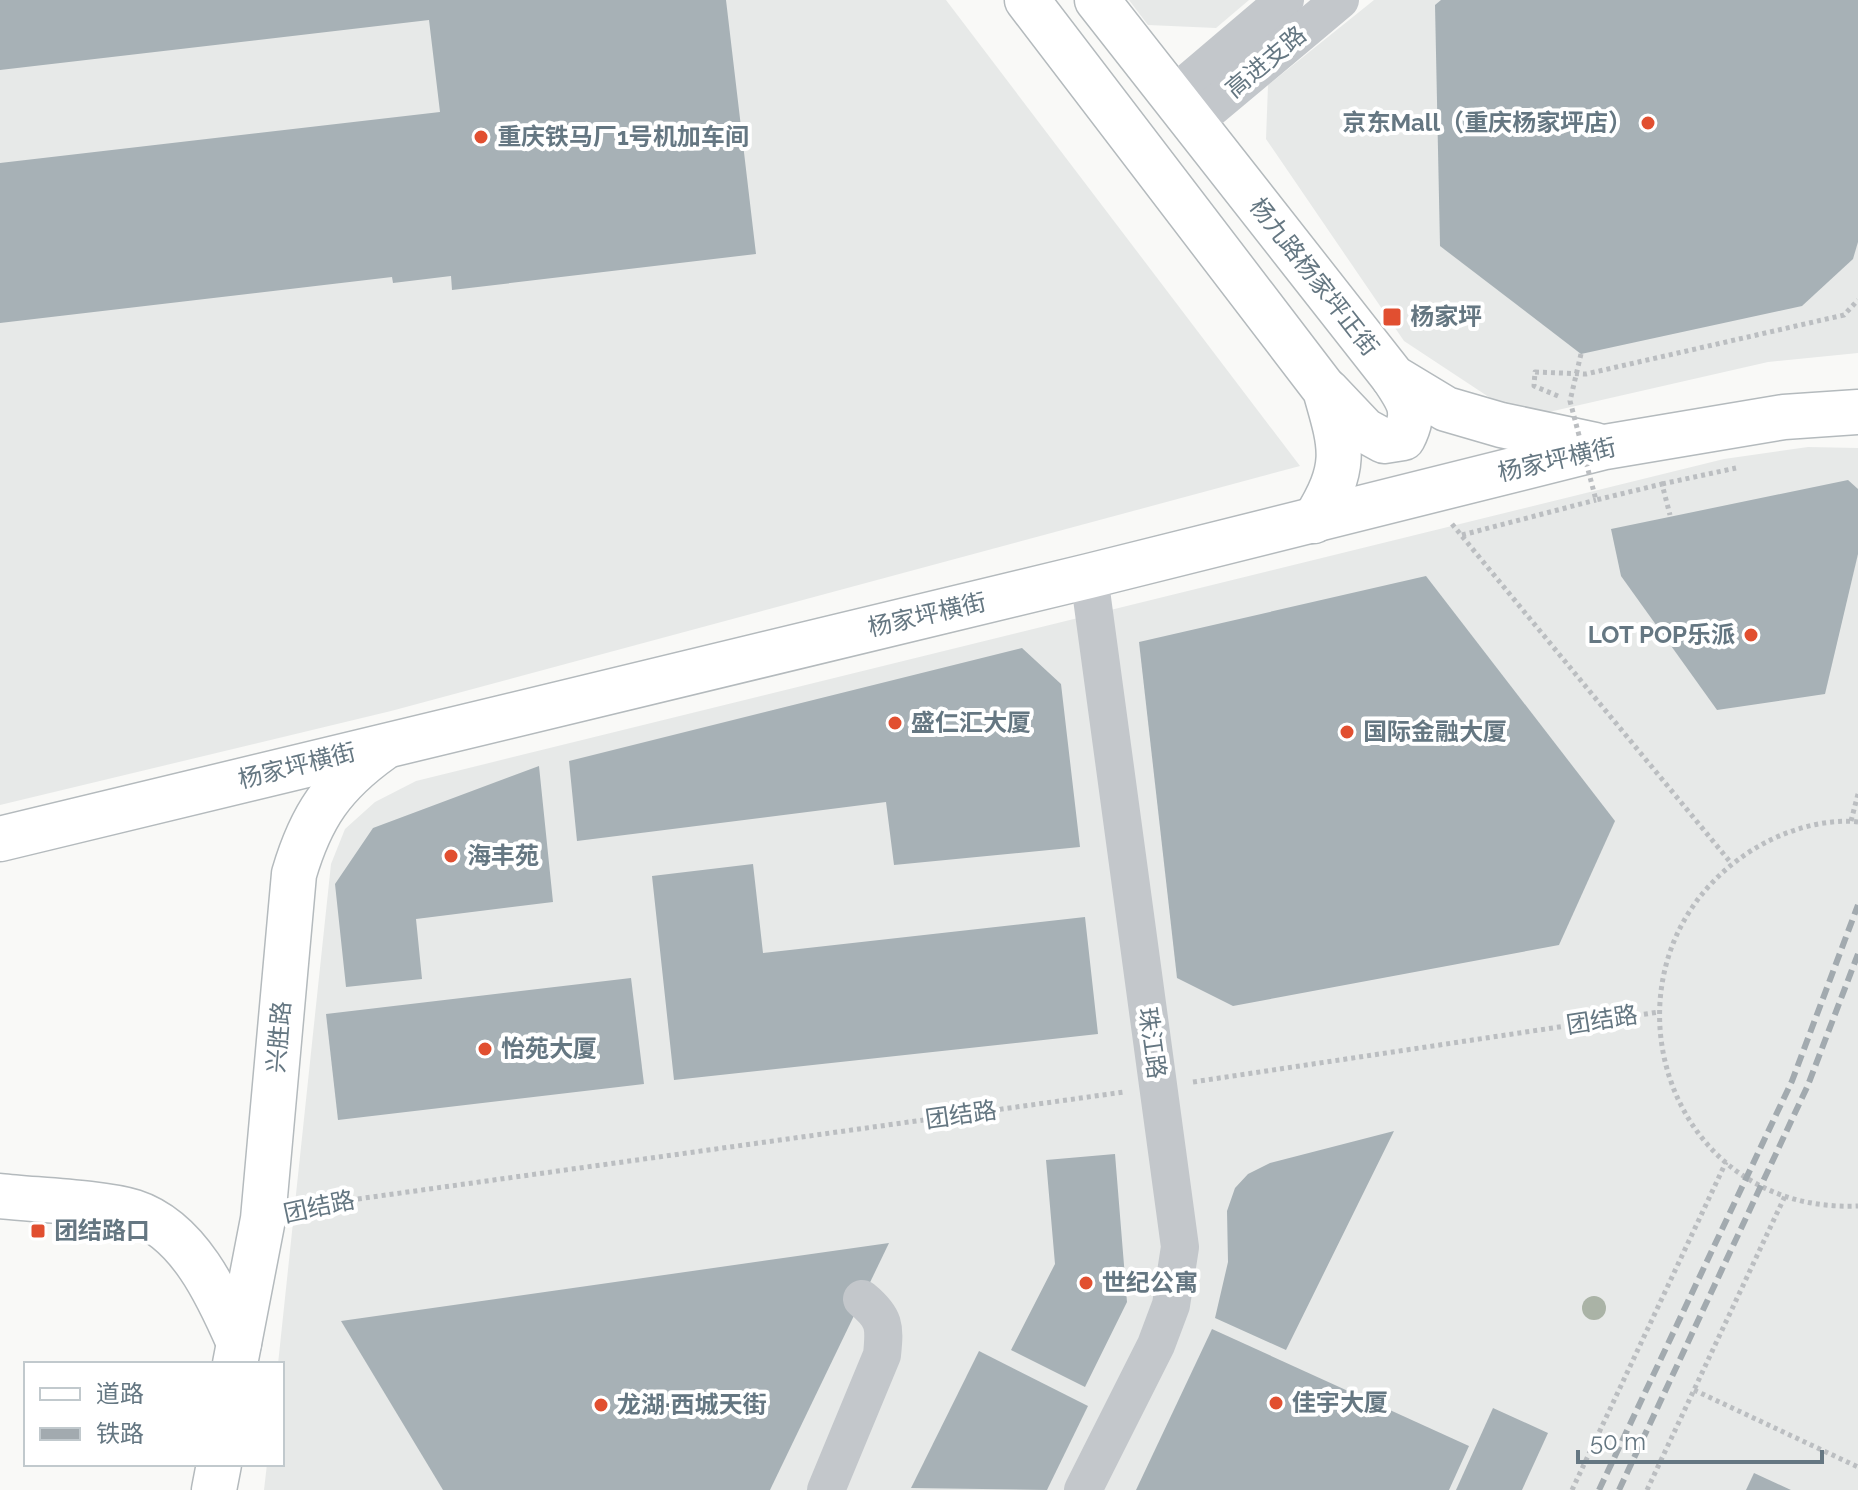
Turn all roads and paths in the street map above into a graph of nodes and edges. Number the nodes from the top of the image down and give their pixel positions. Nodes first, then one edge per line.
1 (1027, 0) edge
2 (1097, 0) edge
3 (1285, 0) edge
4 (1340, 0) edge
5 (1182, 110) junction
6 (1858, 300) edge
7 (1581, 354) dead end
8 (1393, 377) junction
9 (1325, 390) junction
10 (1570, 401) junction
11 (1858, 412) edge
12 (1605, 447) junction
13 (1736, 468) dead end
14 (1662, 484) junction
15 (1424, 492) junction
16 (1596, 500) junction
17 (1670, 515) dead end
18 (1314, 521) junction
19 (1462, 535) junction
20 (1089, 576) junction
21 (391, 743) junction
22 (1858, 794) edge
23 (1855, 822) edge
24 (0, 839) edge
25 (1731, 863) junction
26 (1659, 1012) junction
27 (1158, 1087) junction
28 (1726, 1162) junction
29 (0, 1196) edge
30 (1785, 1196) junction
31 (1858, 1206) edge
32 (263, 1219) junction
33 (862, 1299) dead end
34 (237, 1354) edge
35 (1694, 1390) junction
36 (219, 1466) edge
37 (1858, 1467) edge
38 (214, 1490) edge
39 (826, 1490) edge
40 (1083, 1490) edge
41 (1572, 1490) edge
42 (1647, 1490) edge

1 - 9 main road
2 - 5 main road, 杨九路杨家坪正街
3 - 5 street, 高进支路
4 - 5 street, 高进支路
5 - 8 main road, 杨九路杨家坪正街
6 - 10 path
7 - 10 path, bridge
8 - 9 main road
8 - 12 main road, 杨九路杨家坪正街
9 - 18 main road
10 - 16 path, bridge
11 - 12 main road, 杨家坪横街
12 - 15 main road, 杨家坪横街
13 - 14 path
14 - 16 path, bridge
14 - 17 path, bridge
15 - 18 main road, 杨家坪横街
15 - 19 path
16 - 19 path
18 - 20 main road, 杨家坪横街
19 - 25 path
20 - 21 main road, 杨家坪横街
20 - 27 street, 珠江路
21 - 24 main road, 杨家坪横街
21 - 32 main road, 兴胜路
22 - 23 path
23 - 25 path
25 - 26 path
26 - 27 path, 团结路
26 - 28 path
27 - 32 path, 团结路
27 - 40 street, 珠江路
28 - 30 path
28 - 41 path
29 - 34 main road
30 - 31 path
30 - 35 path
32 - 34 main road, 兴胜路
33 - 39 street
35 - 37 path
35 - 42 path
36 - 38 main road

